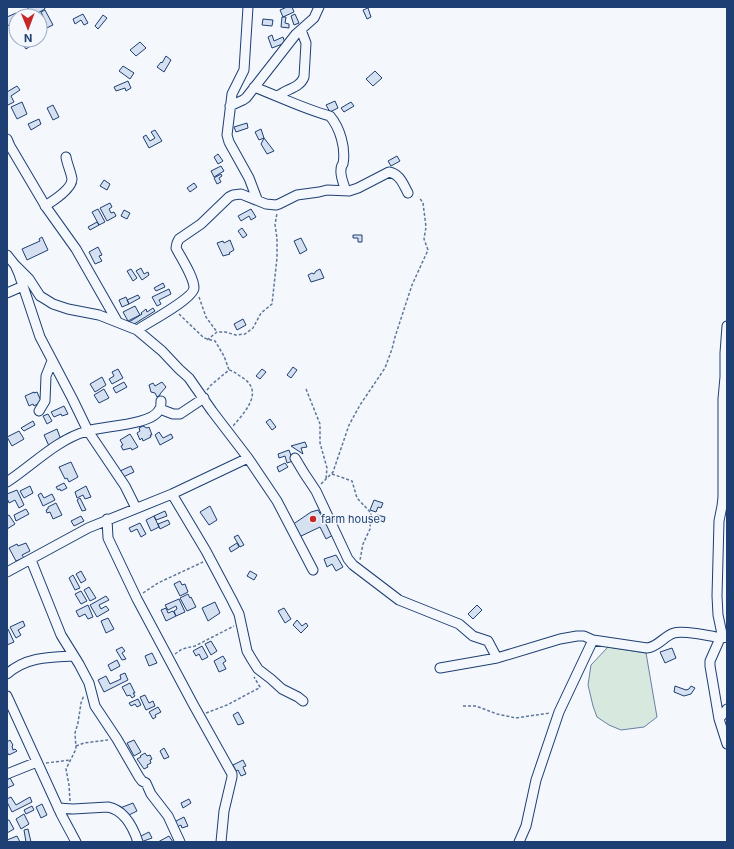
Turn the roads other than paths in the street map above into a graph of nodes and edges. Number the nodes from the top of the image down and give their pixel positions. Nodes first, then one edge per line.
1 (248, 7) edge
2 (319, 7) edge
3 (301, 30) junction
4 (254, 87) junction
5 (278, 96) junction
6 (230, 106) junction
7 (7, 139) edge
8 (66, 157) dead end
9 (346, 191) junction
10 (408, 193) dead end
11 (257, 199) junction
12 (45, 206) junction
13 (7, 256) edge
14 (15, 265) junction
15 (23, 286) junction
16 (7, 293) edge
17 (117, 321) junction
18 (727, 326) edge
19 (137, 330) junction
20 (52, 361) junction
21 (203, 398) junction
22 (39, 411) dead end
23 (88, 431) junction
24 (248, 458) junction
25 (295, 458) dead end
26 (7, 482) edge
27 (172, 494) junction
28 (136, 508) junction
29 (106, 519) junction
30 (31, 560) junction
31 (313, 570) dead end
32 (7, 572) edge
33 (724, 638) edge
34 (594, 640) junction
35 (74, 656) junction
36 (497, 658) junction
37 (440, 668) dead end
38 (7, 674) edge
39 (7, 696) edge
40 (303, 701) dead end
41 (727, 709) edge
42 (719, 719) junction
43 (727, 744) edge
44 (38, 764) junction
45 (7, 774) edge
46 (58, 808) junction
47 (76, 842) edge
48 (138, 842) edge
49 (180, 842) edge
50 (222, 842) edge
51 (519, 842) edge

1 - 6 street
2 - 3 street
3 - 4 street
3 - 5 street
4 - 5 street
4 - 6 street
5 - 9 street
6 - 11 street
7 - 12 street
8 - 12 street
9 - 10 street
9 - 11 street
11 - 19 street
12 - 17 street
13 - 14 street
14 - 15 street
14 - 17 street
15 - 16 street
15 - 20 street
17 - 19 street
18 - 33 street
19 - 21 street
20 - 22 street
20 - 23 street
21 - 23 street
21 - 24 street
23 - 26 street
23 - 28 street
24 - 27 street
24 - 31 street
25 - 36 street
27 - 28 street
27 - 40 street
28 - 29 street
29 - 30 street
29 - 50 street
30 - 32 street
30 - 35 street
33 - 34 street
33 - 42 street
34 - 36 street
34 - 51 street
35 - 38 street
35 - 49 street
36 - 37 street
39 - 44 street
41 - 42 street
42 - 43 street
44 - 45 street
44 - 46 street
46 - 47 street
46 - 48 street

